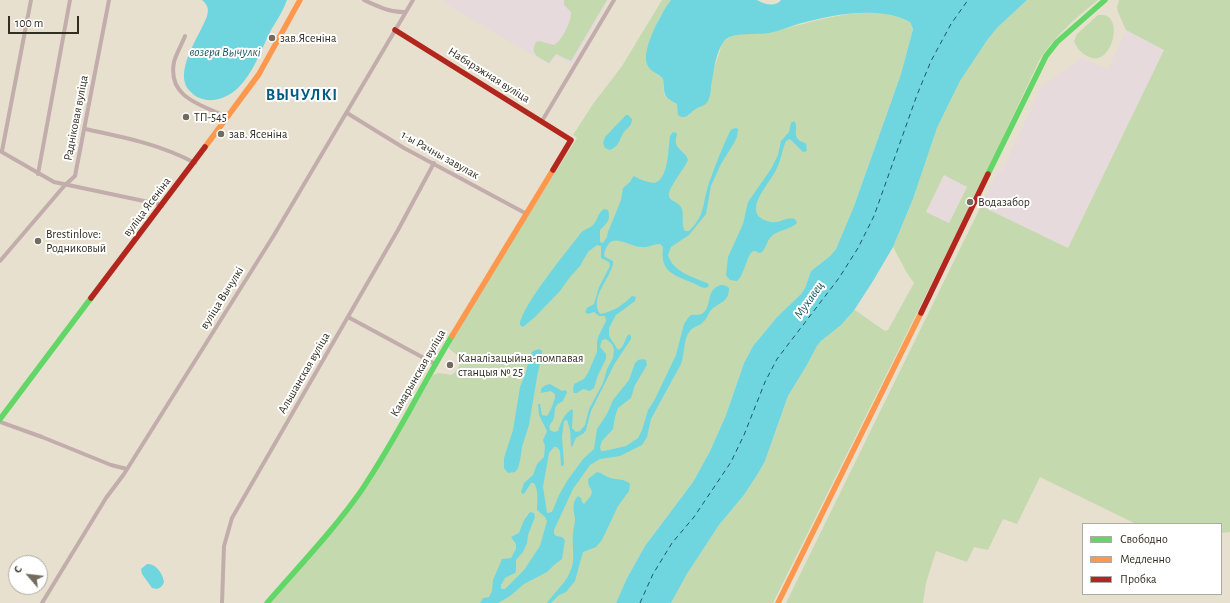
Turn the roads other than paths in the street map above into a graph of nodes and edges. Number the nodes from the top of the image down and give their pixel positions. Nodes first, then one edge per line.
1 (31, 0) edge
2 (70, 0) edge
3 (109, 0) edge
4 (300, 0) edge
5 (364, 0) edge
6 (413, 0) edge
7 (614, 0) edge
8 (1105, 0) edge
9 (406, 12) junction
10 (395, 30) junction
11 (185, 36) dead end
12 (347, 113) junction
13 (227, 117) junction
14 (542, 120) junction
15 (85, 129) junction
16 (571, 140) joint
17 (1, 151) edge
18 (195, 163) junction
19 (434, 163) junction
20 (38, 174) junction
21 (65, 184) junction
22 (162, 206) junction
23 (525, 214) junction
24 (0, 262) edge
25 (348, 317) junction
26 (435, 364) junction
27 (0, 419) edge
28 (0, 422) edge
29 (127, 469) junction
30 (42, 603) edge
31 (222, 603) edge
32 (267, 603) edge
33 (778, 603) edge

1 - 17 street
2 - 20 street
3 - 15 street, Радніковая вуліца
4 - 13 street, вуліца Ясеніна
5 - 9 street
6 - 9 street, вуліца Вычулкі
7 - 14 street
8 - 33 street
9 - 10 street, вуліца Вычулкі
10 - 12 street, вуліца Вычулкі
10 - 14 street, Набярэжная вуліца
11 - 13 street
12 - 19 street, 1-ы Рачны завулак
12 - 29 street, вуліца Вычулкі
13 - 18 street, вуліца Ясеніна
14 - 16 street, Набярэжная вуліца
15 - 18 street
15 - 21 street, Радніковая вуліца
16 - 23 street, Камарынская вуліца
17 - 20 street
18 - 22 street, вуліца Ясеніна
19 - 23 street, 1-ы Рачны завулак
19 - 25 street, Альшанская вуліца
20 - 21 street
21 - 22 street
21 - 24 street, Радніковая вуліца
22 - 27 street, вуліца Ясеніна
23 - 26 street, Камарынская вуліца
25 - 26 street
25 - 31 street, Альшанская вуліца
26 - 32 street, Камарынская вуліца
28 - 29 street
29 - 30 street, вуліца Вычулкі

